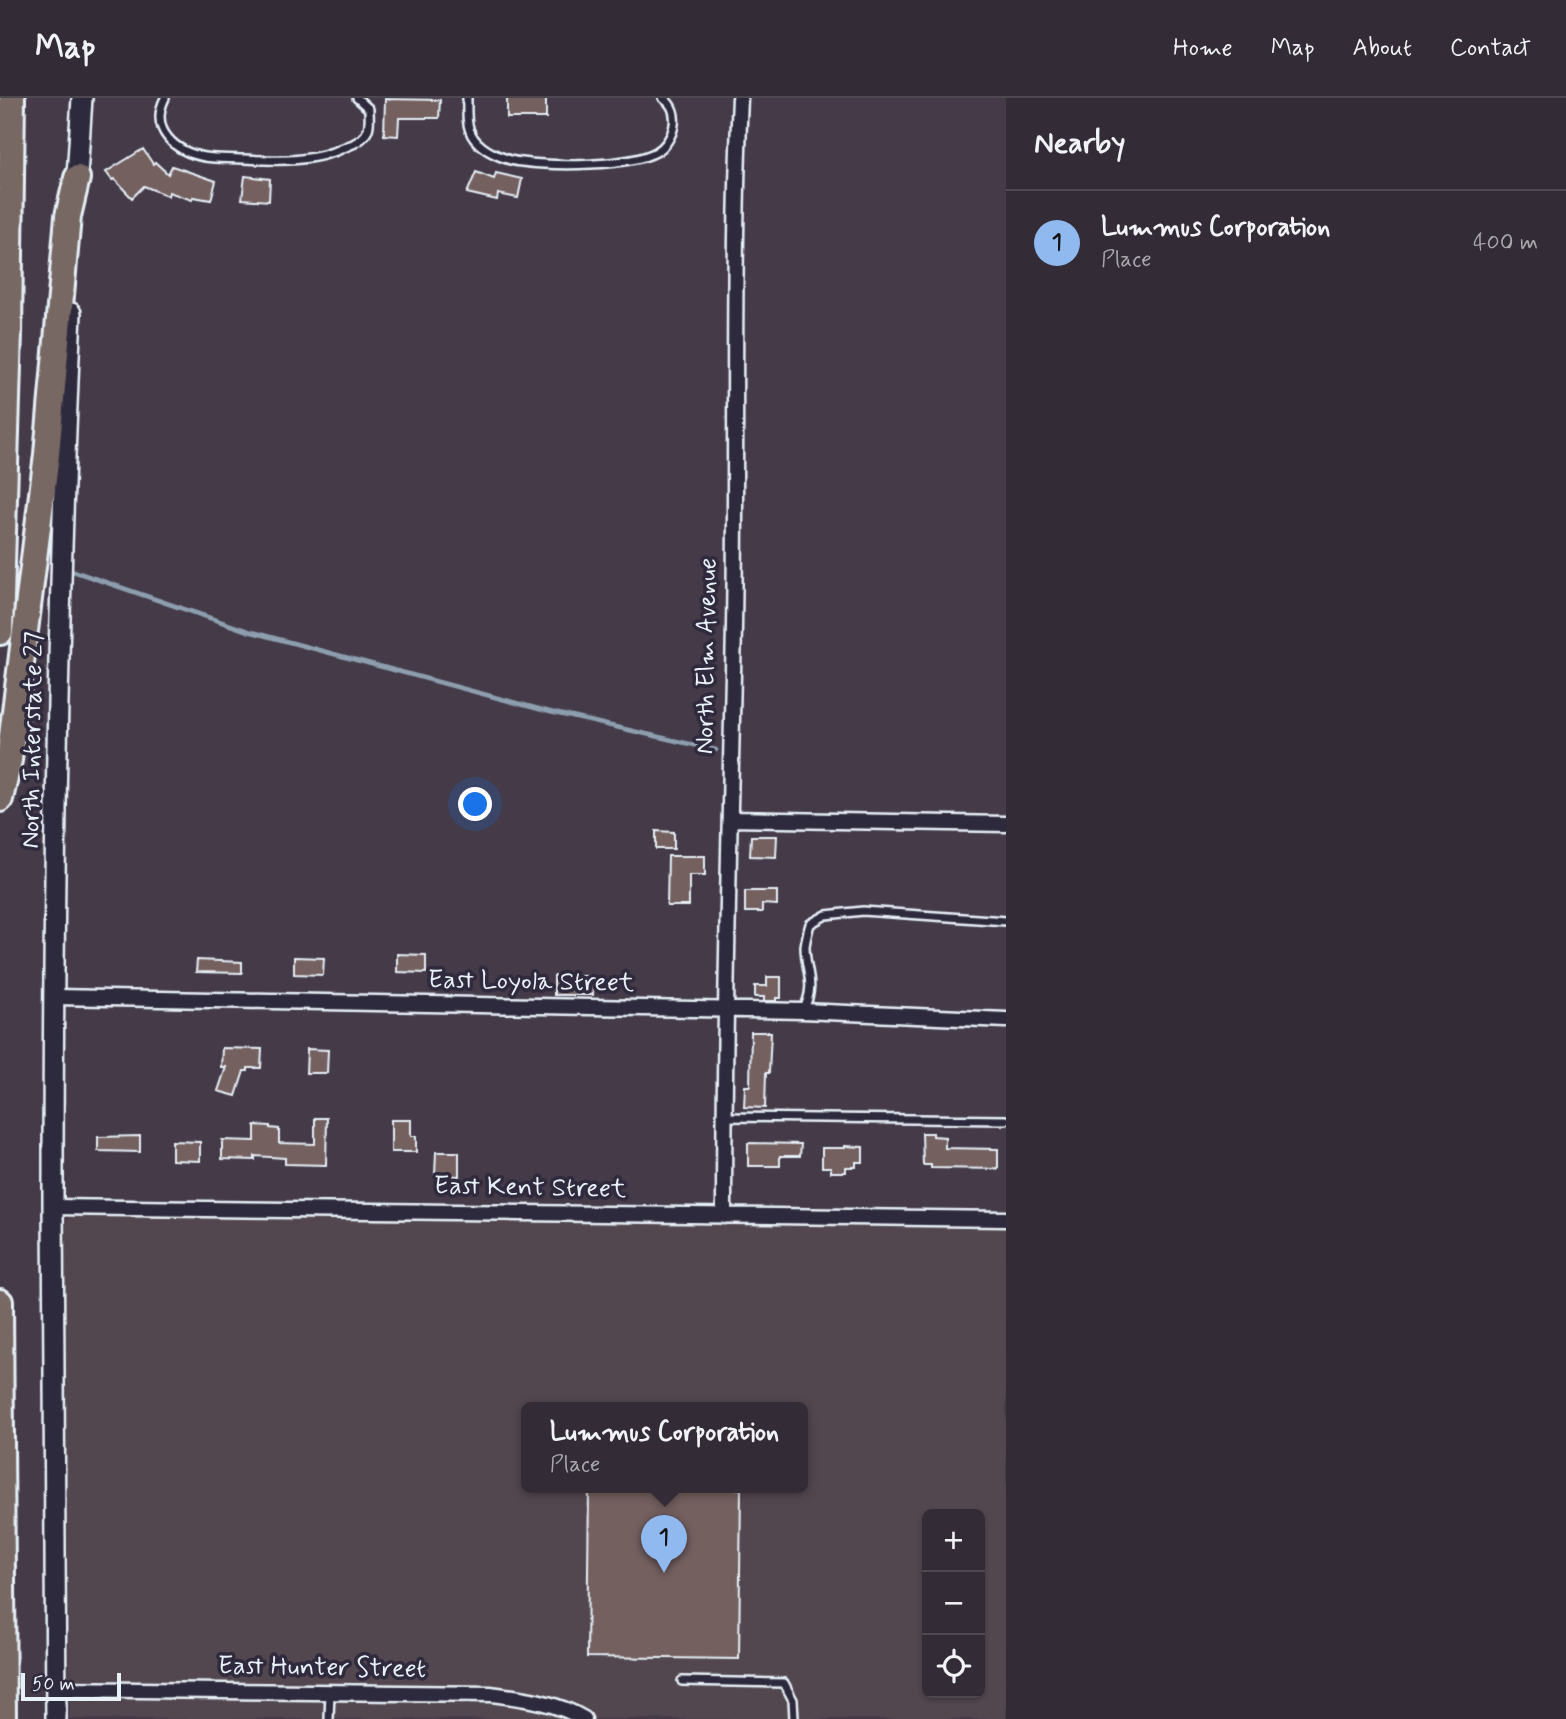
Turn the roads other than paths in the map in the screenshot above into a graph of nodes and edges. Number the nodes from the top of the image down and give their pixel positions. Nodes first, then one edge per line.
1 (12, 98) edge
2 (82, 98) edge
3 (165, 98) edge
4 (467, 98) edge
5 (663, 98) edge
6 (740, 98) edge
7 (360, 99) edge
8 (77, 178) junction
9 (0, 632) edge
10 (0, 799) edge
11 (730, 819) junction
12 (1006, 824) edge
13 (1006, 921) edge
14 (55, 998) junction
15 (725, 1010) junction
16 (803, 1011) junction
17 (1006, 1020) edge
18 (724, 1117) junction
19 (1006, 1120) edge
20 (53, 1207) junction
21 (724, 1216) junction
22 (1006, 1219) edge
23 (0, 1302) edge
24 (3, 1474) junction
25 (682, 1681) dead end
26 (56, 1689) junction
27 (330, 1692) junction
28 (4, 1719) edge
29 (18, 1719) edge
30 (56, 1719) edge
31 (329, 1719) edge
32 (584, 1719) edge
33 (794, 1719) edge

1 - 9 highway
2 - 8 main road, North Interstate 27
3 - 7 lane
4 - 5 lane
6 - 11 street, North Elm Avenue
8 - 10 highway
8 - 14 main road, North Interstate 27
11 - 12 street
11 - 15 street, North Elm Avenue
13 - 16 lane
14 - 15 street, East Loyola Street
14 - 20 main road, North Interstate 27
15 - 16 street, East Loyola Street
15 - 18 street, North Elm Avenue
16 - 17 street, East Loyola Street
18 - 19 lane
18 - 21 street, North Elm Avenue
20 - 21 street, East Kent Street
20 - 26 main road, North Interstate 27
21 - 22 street, East Kent Street
23 - 24 highway
24 - 28 highway
24 - 29 highway
25 - 33 lane
26 - 27 street, East Hunter Street
26 - 30 main road, North Interstate 27
27 - 31 lane
27 - 32 street, East Hunter Street

